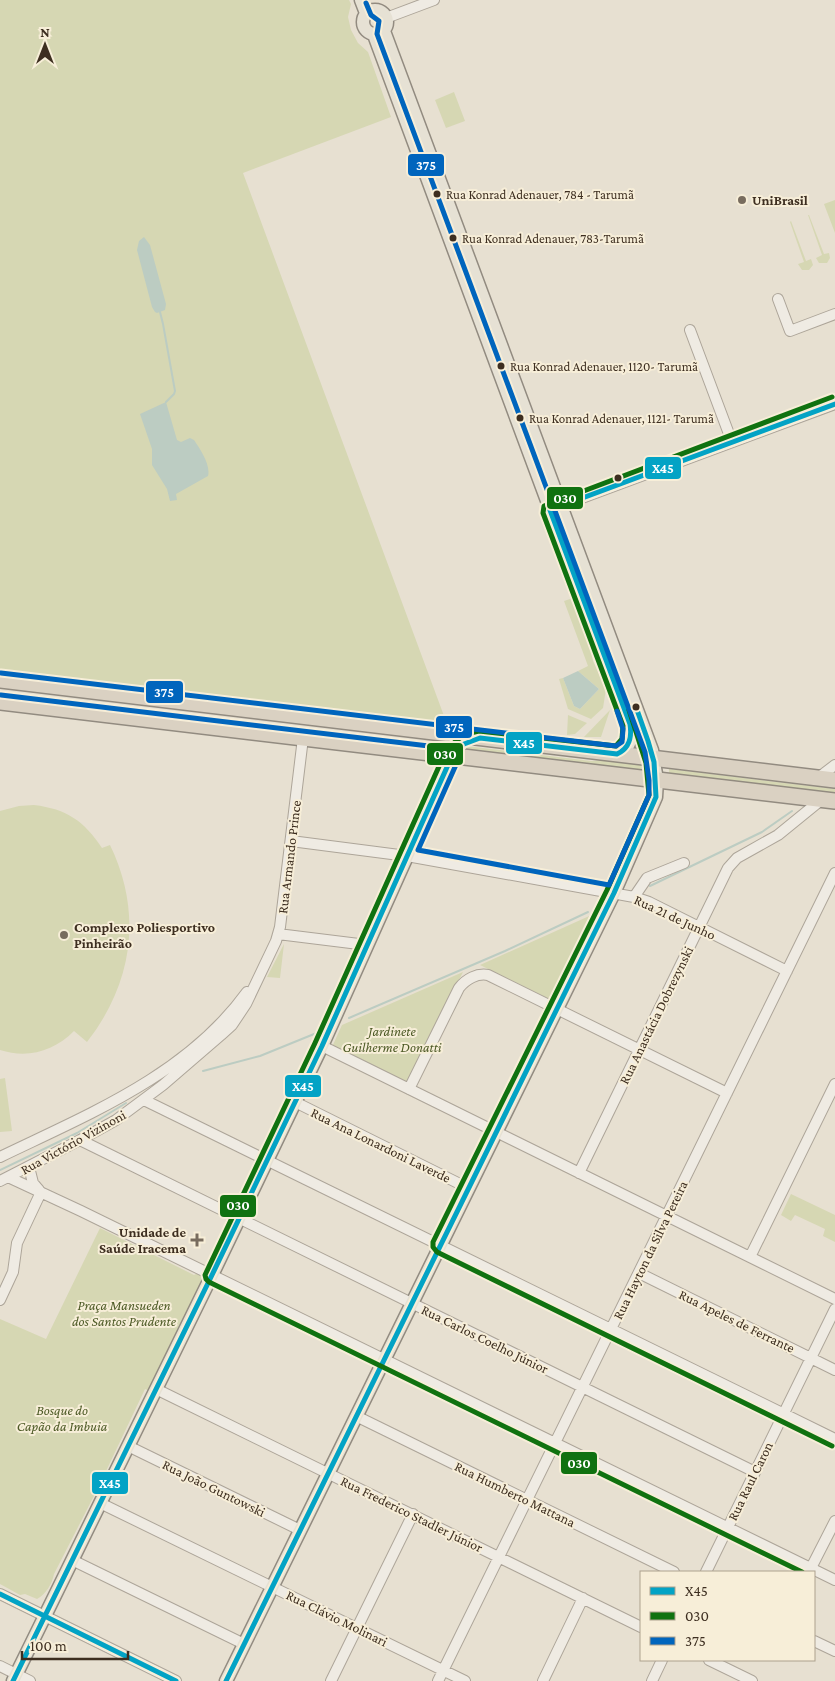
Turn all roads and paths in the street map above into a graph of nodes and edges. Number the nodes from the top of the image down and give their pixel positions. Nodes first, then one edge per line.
1 (362, 0) edge
2 (434, 0) edge
3 (376, 10) edge
4 (379, 33) junction
5 (778, 299) dead end
6 (835, 314) edge
7 (690, 330) dead end
8 (835, 404) edge
9 (732, 442) junction
10 (556, 508) junction
11 (0, 680) edge
12 (72, 689) junction
13 (99, 692) junction
14 (0, 702) edge
15 (70, 710) junction
16 (97, 714) junction
17 (303, 738) junction
18 (480, 738) junction
19 (614, 754) junction
20 (452, 756) junction
21 (654, 758) junction
22 (835, 765) edge
23 (818, 778) junction
24 (657, 780) junction
25 (835, 780) edge
26 (828, 801) edge
27 (291, 841) junction
28 (407, 856) junction
29 (684, 863) dead end
30 (835, 873) edge
31 (614, 893) junction
32 (634, 897) junction
33 (699, 927) junction
34 (278, 934) junction
35 (367, 945) junction
36 (787, 971) junction
37 (260, 973) junction
38 (557, 1009) junction
39 (322, 1046) junction
40 (639, 1050) junction
41 (835, 1084) edge
42 (409, 1089) junction
43 (727, 1093) junction
44 (128, 1094) joint
45 (144, 1100) junction
46 (295, 1102) junction
47 (496, 1132) junction
48 (80, 1140) junction
49 (0, 1157) edge
50 (267, 1160) junction
51 (29, 1167) junction
52 (579, 1173) junction
53 (4, 1179) edge
54 (468, 1188) junction
55 (41, 1192) junction
56 (667, 1216) junction
57 (239, 1218) junction
58 (440, 1246) junction
59 (750, 1258) junction
60 (639, 1273) junction
61 (212, 1275) junction
62 (0, 1300) edge
63 (835, 1300) edge
64 (412, 1303) junction
65 (835, 1309) edge
66 (611, 1329) junction
67 (811, 1358) junction
68 (384, 1359) junction
69 (835, 1370) edge
70 (583, 1387) junction
71 (156, 1389) junction
72 (784, 1414) junction
73 (356, 1416) junction
74 (835, 1439) edge
75 (555, 1443) junction
76 (128, 1446) junction
77 (755, 1472) junction
78 (328, 1473) junction
79 (527, 1500) junction
80 (100, 1502) junction
81 (413, 1514) junction
82 (835, 1521) edge
83 (728, 1528) junction
84 (300, 1530) junction
85 (499, 1557) junction
86 (72, 1560) junction
87 (811, 1568) junction
88 (672, 1571) edge
89 (706, 1571) edge
90 (835, 1580) edge
91 (272, 1587) junction
92 (0, 1594) edge
93 (584, 1598) junction
94 (45, 1616) junction
95 (640, 1626) edge
96 (357, 1628) junction
97 (815, 1641) edge
98 (244, 1644) junction
99 (835, 1651) edge
100 (662, 1661) edge
101 (711, 1661) edge
102 (0, 1666) edge
103 (444, 1670) junction
104 (15, 1678) edge
105 (30, 1681) edge
106 (176, 1681) edge
107 (226, 1681) edge
108 (331, 1681) edge
109 (438, 1681) edge
110 (465, 1681) edge
111 (543, 1681) edge
112 (652, 1681) edge
113 (752, 1681) edge

1 - 3 main road
2 - 3 street
3 - 4 main road
3 - 4 main road
4 - 10 main road
5 - 6 street
7 - 9 street
8 - 9 street
9 - 10 street
10 - 19 main road
10 - 21 main road
11 - 12 highway
12 - 13 highway
12 - 15 highway
13 - 16 highway
13 - 18 highway
14 - 15 highway
15 - 16 highway
16 - 17 highway
17 - 20 highway
17 - 27 street, Rua Armando Prince
18 - 19 highway
18 - 20 highway
19 - 21 highway
20 - 24 highway
20 - 28 main road
21 - 23 highway
21 - 24 main road
22 - 23 street
23 - 25 highway
24 - 26 highway
24 - 31 main road
26 - 33 street, Rua Anastácia Dobrezynski
27 - 28 street, Rua 21 de Junho
27 - 34 street, Rua Armando Prince
28 - 31 street, Rua 21 de Junho
28 - 35 main road
29 - 32 street
30 - 36 street, Rua Hayton da Silva Pereira
31 - 32 street, Rua 21 de Junho
31 - 38 main road
32 - 33 street, Rua 21 de Junho
33 - 36 street, Rua 21 de Junho
33 - 40 street, Rua Anastácia Dobrezynski
34 - 35 street
34 - 37 street, Rua Armando Prince
35 - 39 main road
36 - 43 street, Rua Hayton da Silva Pereira
37 - 44 street, Rua Armando Prince
37 - 45 street, Rua Armando Prince
38 - 40 street
38 - 42 street
38 - 47 main road
39 - 42 street
39 - 46 main road
40 - 43 street
40 - 52 street, Rua Anastácia Dobrezynski
41 - 59 street
42 - 47 street
43 - 56 street, Rua Hayton da Silva Pereira
44 - 49 street, Rua Victório Vizinoni
45 - 48 street, Rua Victório Vizinoni
45 - 50 street
46 - 50 main road
46 - 54 street, Rua Ana Lonardoni Laverde
47 - 52 street
47 - 54 main road
48 - 51 street, Rua Victório Vizinoni
48 - 57 street, Rua Carlos Coelho Júnior
50 - 57 main road
50 - 58 street
51 - 53 street, Rua Victório Vizinoni
51 - 55 street
52 - 56 street
53 - 55 street
54 - 58 main road
55 - 61 street
55 - 62 street
56 - 59 street
56 - 60 street, Rua Hayton da Silva Pereira
57 - 61 main road
57 - 64 street, Rua Carlos Coelho Júnior
58 - 64 main road
58 - 66 street
59 - 63 street
60 - 66 street, Rua Hayton da Silva Pereira
60 - 67 street, Rua Apeles de Ferrante
61 - 68 street
61 - 71 main road
64 - 68 main road
64 - 70 street, Rua Carlos Coelho Júnior
65 - 67 street, Rua Raul Caron
66 - 70 street, Rua Hayton da Silva Pereira
66 - 72 street
67 - 69 street, Rua Apeles de Ferrante
67 - 72 street, Rua Raul Caron
68 - 73 main road
68 - 75 street
70 - 75 street, Rua Hayton da Silva Pereira
70 - 77 street, Rua Carlos Coelho Júnior
71 - 76 main road
71 - 78 street, Rua Frederico Stadler Júnior
72 - 74 street
72 - 77 street, Rua Raul Caron
73 - 78 main road
73 - 79 street, Rua Humberto Mattana
75 - 79 street, Rua Hayton da Silva Pereira
75 - 83 street
76 - 80 main road
76 - 84 street, Rua João Guntowski
77 - 83 street, Rua Raul Caron
78 - 81 street, Rua Frederico Stadler Júnior
78 - 84 main road
79 - 85 street, Rua Hayton da Silva Pereira
79 - 88 street, Rua Humberto Mattana
80 - 86 main road
80 - 91 street, Rua Clávio Molinari
81 - 85 street, Rua Frederico Stadler Júnior
81 - 96 street
82 - 87 street
83 - 87 street
83 - 89 street, Rua Raul Caron
84 - 91 main road
85 - 93 street, Rua Frederico Stadler Júnior
85 - 103 street, Rua Hayton da Silva Pereira
86 - 94 main road
86 - 98 street
87 - 90 street
91 - 96 street, Rua Clávio Molinari
91 - 98 main road
92 - 94 street
93 - 95 street, Rua Frederico Stadler Júnior
93 - 111 street
94 - 104 main road
94 - 106 street
96 - 103 street, Rua Clávio Molinari
96 - 108 street
97 - 99 street
98 - 107 main road
100 - 112 street
101 - 113 street
102 - 104 street
103 - 109 street, Rua Hayton da Silva Pereira
103 - 110 street, Rua Clávio Molinari
104 - 105 street

